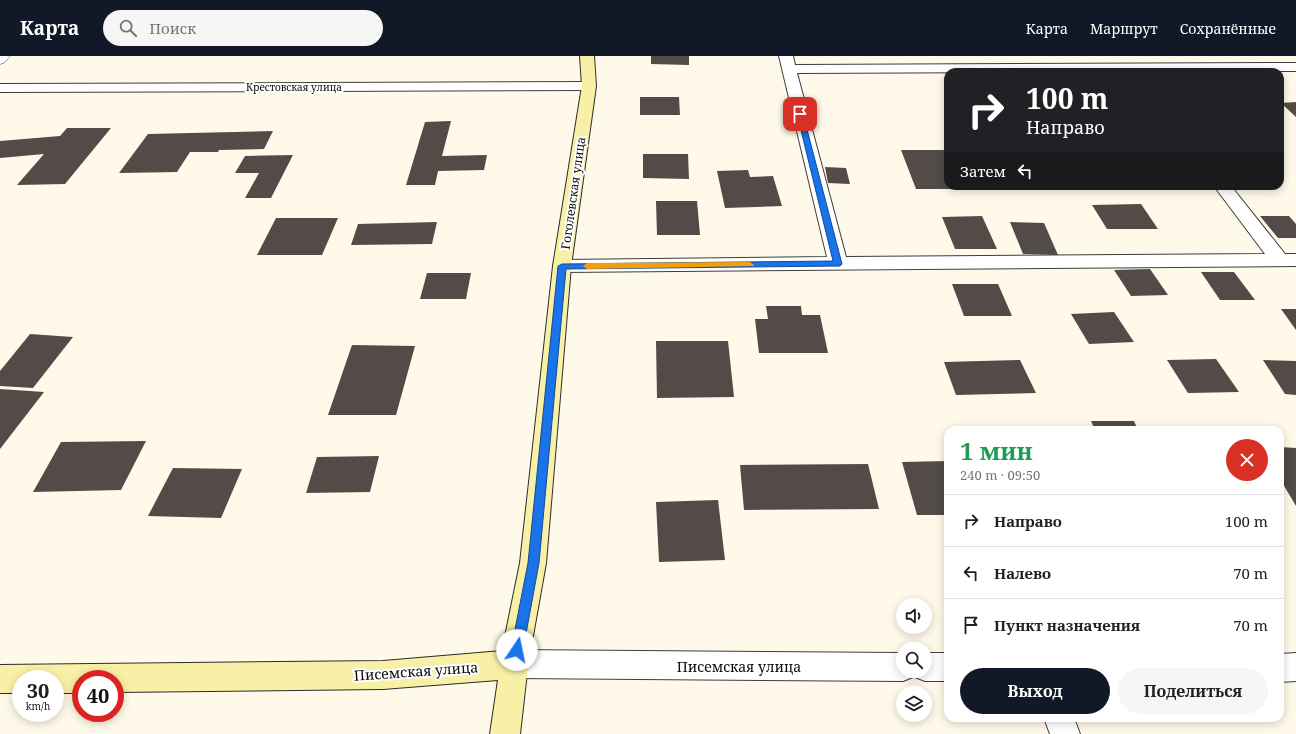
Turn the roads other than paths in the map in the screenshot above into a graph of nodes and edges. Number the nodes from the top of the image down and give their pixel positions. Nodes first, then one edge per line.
1 (4, 56) edge
2 (587, 56) edge
3 (1119, 56) edge
4 (0, 61) edge
5 (787, 62) edge
6 (1296, 67) edge
7 (1044, 68) edge
8 (1128, 68) edge
9 (1241, 68) edge
10 (588, 86) junction
11 (0, 88) edge
12 (1226, 190) edge
13 (1288, 260) edge
14 (838, 264) junction
15 (562, 266) junction
16 (514, 664) junction
17 (896, 667) edge
18 (932, 667) edge
19 (944, 667) edge
20 (1284, 668) edge
21 (1296, 668) edge
22 (0, 679) edge
23 (1060, 722) edge
24 (505, 734) edge
25 (1065, 734) edge

1 - 4 lane
2 - 10 street, Гоголевская улица
3 - 8 street
5 - 7 street
5 - 14 street
6 - 9 street
10 - 11 street, Крестовская улица
10 - 15 street, Гоголевская улица
12 - 13 street
13 - 14 street
14 - 15 street
15 - 16 street, Гоголевская улица
16 - 17 street, Писемская улица
16 - 22 street, Писемская улица
16 - 24 street, Гоголевская улица
18 - 19 street
20 - 21 street
23 - 25 street

